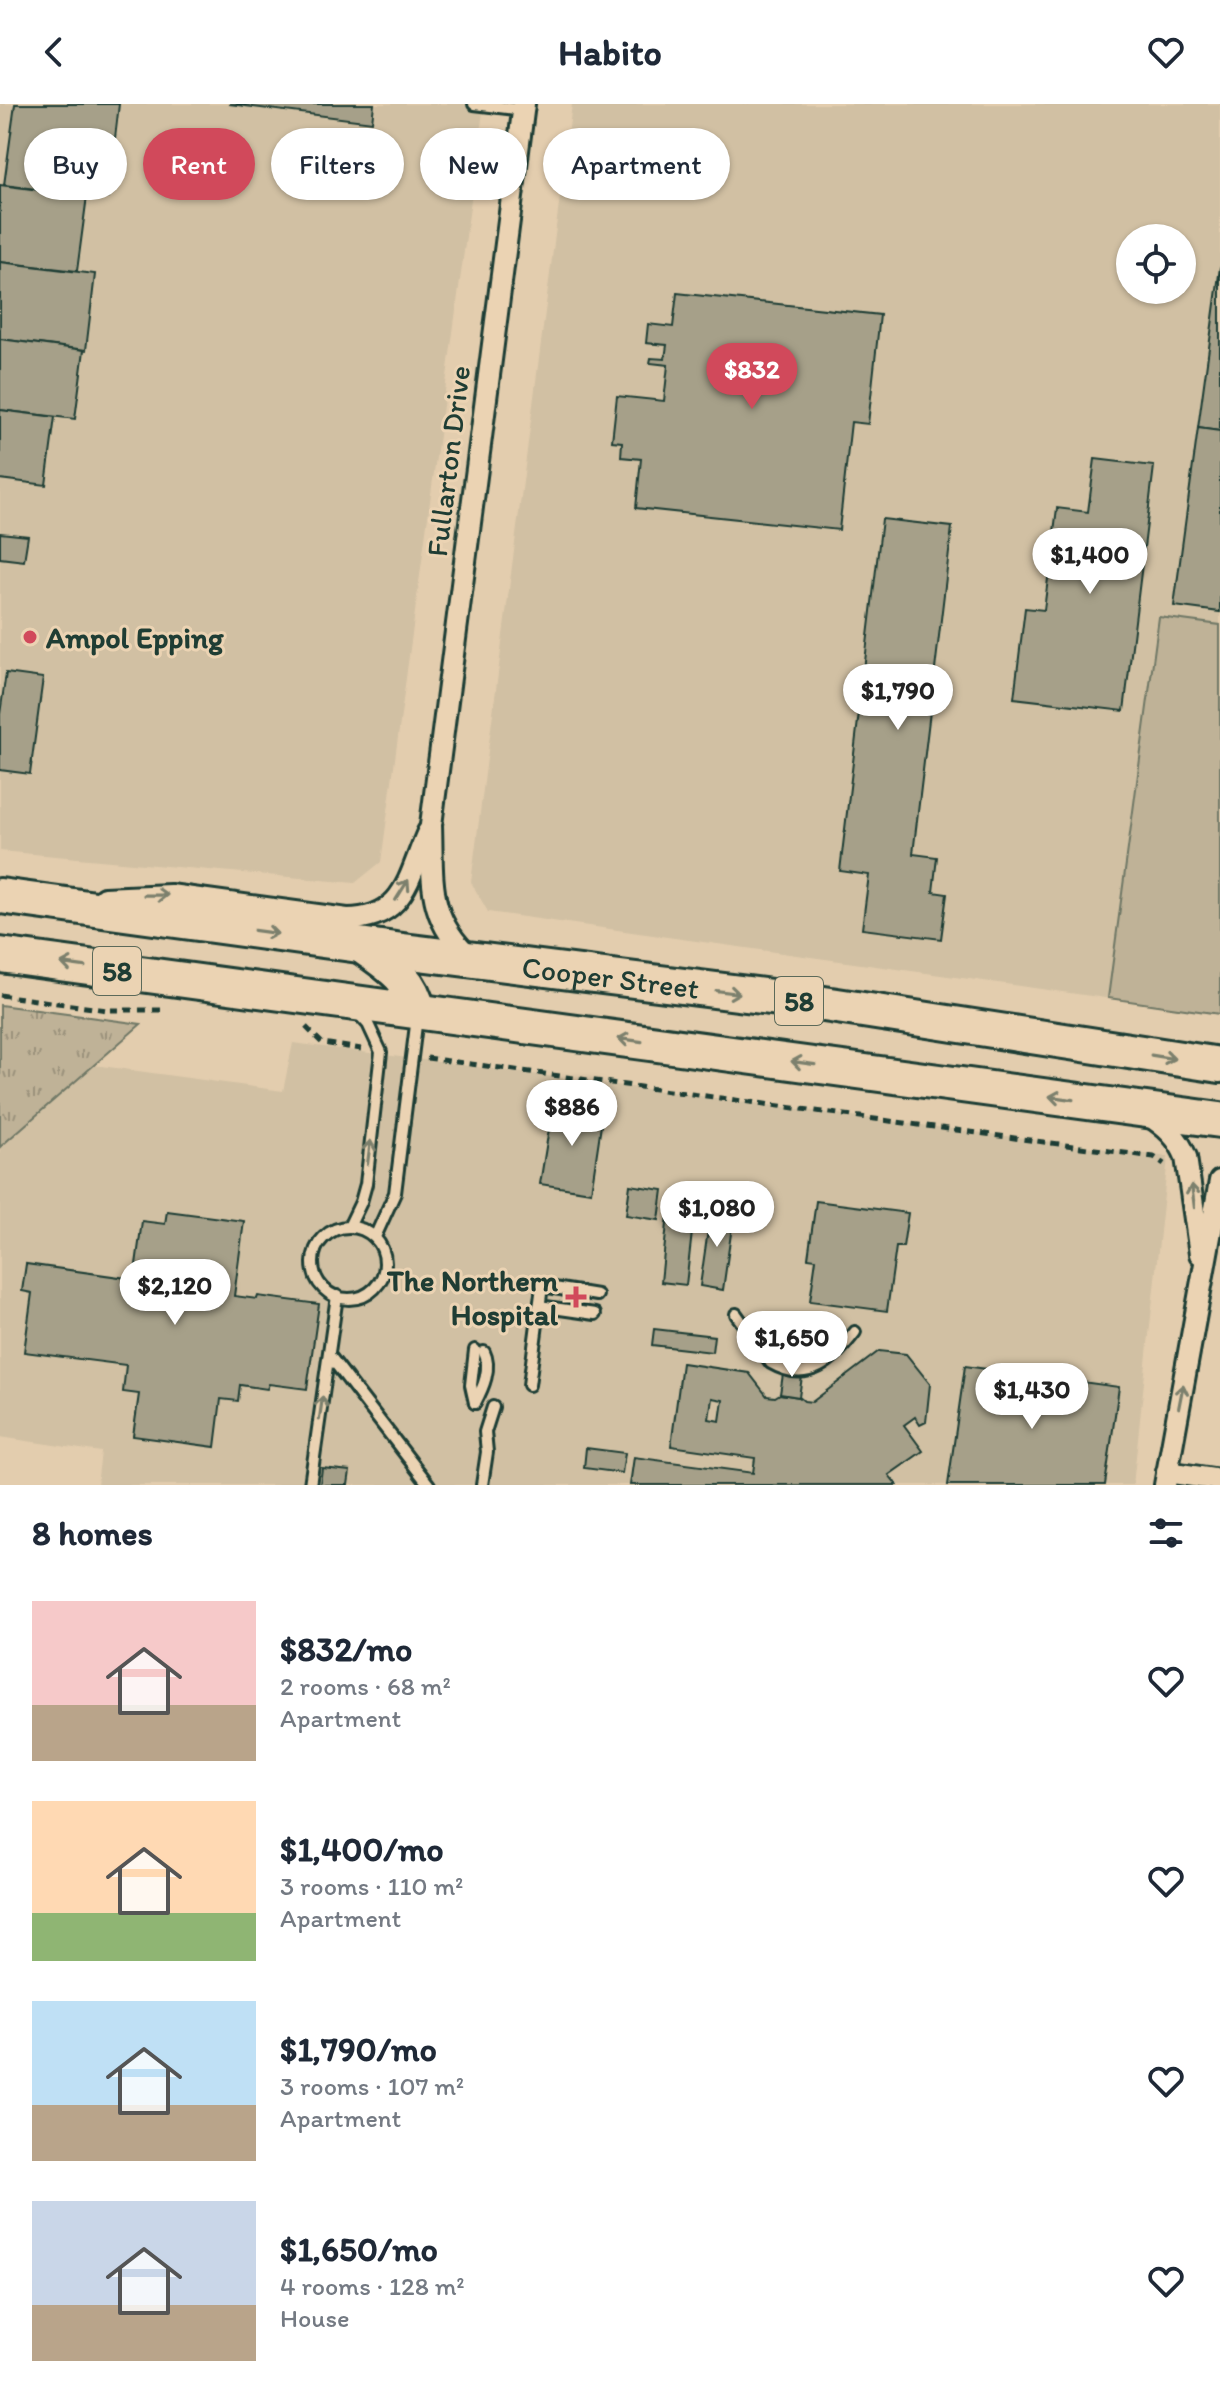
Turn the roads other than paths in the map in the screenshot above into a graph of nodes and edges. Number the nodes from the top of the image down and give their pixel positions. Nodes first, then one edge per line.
1 (474, 104) edge
2 (524, 107) edge
3 (431, 825) junction
4 (0, 896) edge
5 (50, 903) junction
6 (361, 945) junction
7 (0, 955) edge
8 (472, 959) junction
9 (350, 1004) junction
10 (418, 1011) junction
11 (1220, 1065) edge
12 (1138, 1108) junction
13 (1220, 1120) edge
14 (1220, 1181) edge
15 (349, 1227) junction
16 (375, 1237) junction
17 (1203, 1273) junction
18 (597, 1295) dead end
19 (337, 1296) junction
20 (539, 1306) junction
21 (595, 1314) dead end
22 (736, 1314) dead end
23 (855, 1332) dead end
24 (329, 1355) junction
25 (529, 1385) dead end
26 (493, 1407) dead end
27 (1166, 1479) edge
28 (1220, 1480) edge
29 (310, 1485) edge
30 (429, 1485) edge
31 (482, 1485) edge

1 - 2 lane
2 - 3 street, Fullarton Drive
5 -> 3 street, Fullarton Drive
3 - 8 street, Fullarton Drive
4 - 5 main road, Cooper Street / 58
5 -> 6 main road, Cooper Street / 58
6 - 8 main road, Cooper Street / 58
6 - 10 main road
9 -> 7 main road, Cooper Street / 58
8 -> 11 main road, Cooper Street / 58
9 - 10 main road, Cooper Street / 58
15 -> 9 lane
12 -> 10 main road, Cooper Street / 58
10 - 16 lane
12 - 13 main road, Cooper Street / 58
17 -> 12 street
14 - 17 street
15 - 16 lane
15 - 19 lane
16 - 19 lane
27 -> 17 street
18 - 20 lane
19 - 24 lane
20 - 21 lane
20 - 25 lane
22 - 23 lane
29 -> 24 lane
24 - 30 lane
26 - 31 lane
27 - 28 street

